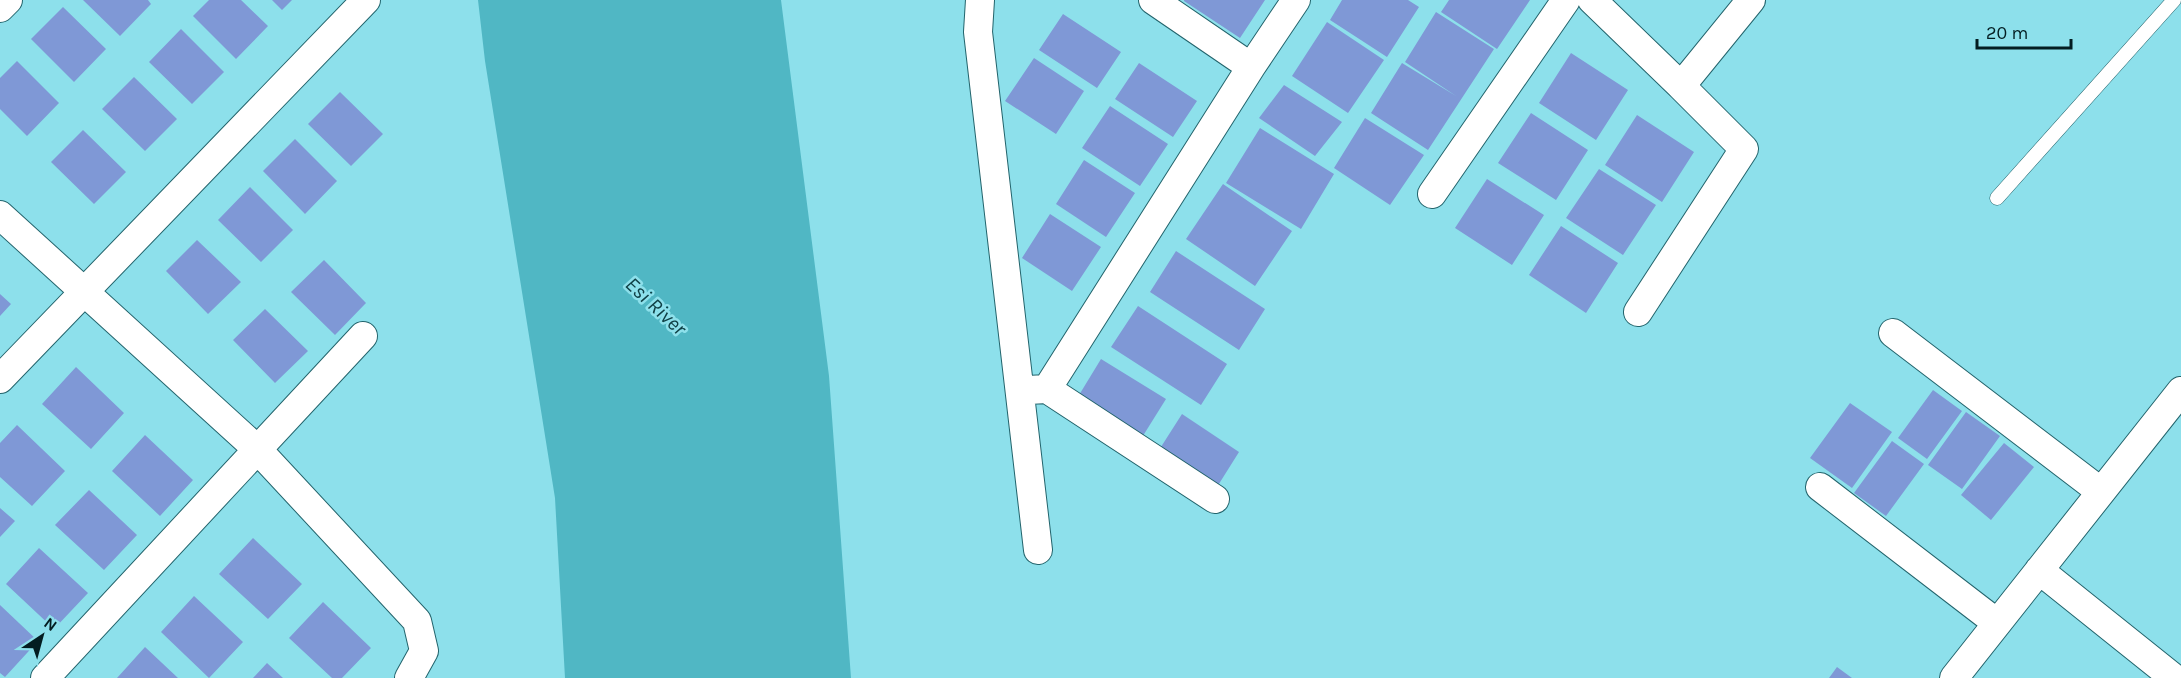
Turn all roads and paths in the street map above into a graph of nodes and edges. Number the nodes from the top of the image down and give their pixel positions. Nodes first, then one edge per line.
1 (8, 0) edge
2 (366, 0) edge
3 (980, 0) edge
4 (1153, 0) edge
5 (1296, 0) edge
6 (1566, 0) edge
7 (1592, 0) edge
8 (1751, 0) edge
9 (2174, 0) edge
10 (0, 8) edge
11 (1251, 67) junction
12 (1682, 86) junction
13 (1432, 194) dead end
14 (1997, 198) dead end
15 (0, 214) edge
16 (85, 293) junction
17 (1638, 312) dead end
18 (1893, 333) dead end
19 (363, 336) dead end
20 (0, 379) edge
21 (1047, 389) junction
22 (1019, 390) junction
23 (2181, 391) edge
24 (258, 450) junction
25 (1821, 487) dead end
26 (2100, 491) junction
27 (1215, 499) dead end
28 (1038, 550) dead end
29 (2039, 570) junction
30 (1997, 623) junction
31 (45, 678) edge
32 (409, 678) edge
33 (1954, 678) edge
34 (2174, 678) edge

1 - 10 street
2 - 16 street
3 - 22 street
4 - 11 street
5 - 11 street
6 - 13 street
7 - 12 street
8 - 12 street
9 - 14 lane
11 - 21 street
12 - 17 street
15 - 16 street
16 - 20 street
16 - 24 street
18 - 26 street
19 - 24 street
21 - 22 street
21 - 27 street
22 - 28 street
23 - 26 street
24 - 31 street
24 - 32 street
25 - 30 street
26 - 29 street
29 - 30 street
29 - 34 street
30 - 33 street

